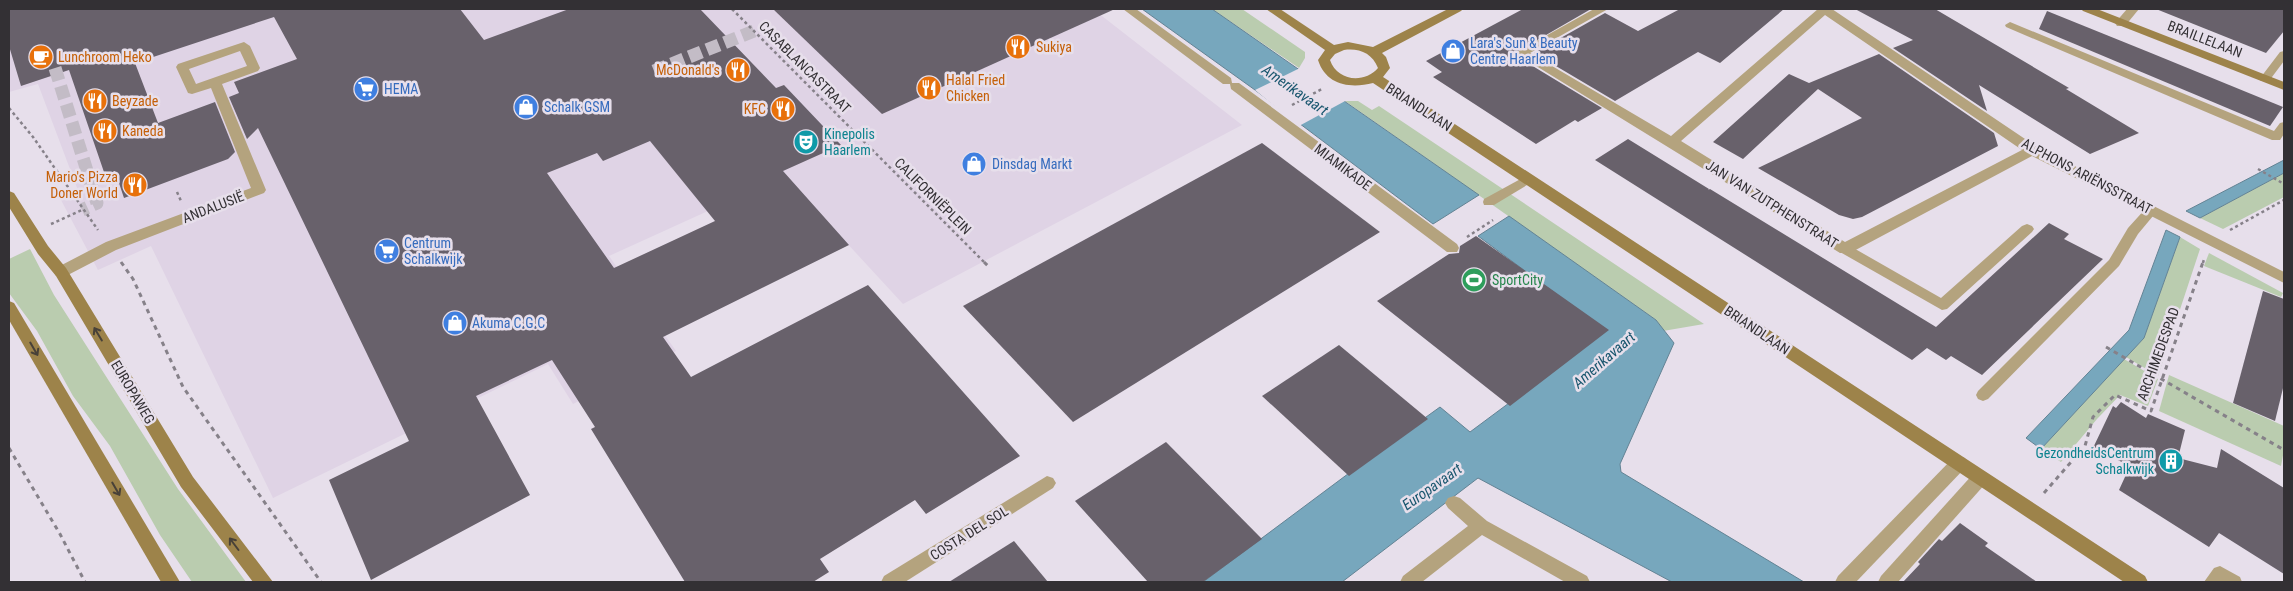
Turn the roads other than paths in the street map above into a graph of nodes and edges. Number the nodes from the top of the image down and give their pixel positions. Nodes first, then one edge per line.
1 (1129, 9) edge
2 (1272, 9) edge
3 (1457, 9) edge
4 (1602, 9) edge
5 (1824, 9) edge
6 (2087, 9) edge
7 (2133, 9) edge
8 (2121, 23) junction
9 (2010, 25) dead end
10 (1333, 50) junction
11 (1374, 52) junction
12 (2284, 54) edge
13 (1375, 78) junction
14 (2265, 79) junction
15 (215, 82) junction
16 (2284, 86) edge
17 (2284, 126) edge
18 (1672, 142) junction
19 (2032, 150) junction
20 (1528, 179) junction
21 (9, 196) edge
22 (1489, 202) dead end
23 (2152, 210) junction
24 (2027, 229) dead end
25 (1452, 248) dead end
26 (1845, 249) junction
27 (61, 272) junction
28 (2284, 278) edge
29 (9, 308) edge
30 (1983, 395) dead end
31 (1959, 463) junction
32 (1980, 478) junction
33 (1047, 483) dead end
34 (1454, 503) dead end
35 (1481, 526) junction
36 (171, 582) edge
37 (264, 582) edge
38 (890, 582) edge
39 (1408, 582) edge
40 (1581, 582) edge
41 (1844, 582) edge
42 (1887, 582) edge
43 (2140, 582) edge
44 (2212, 582) edge
45 (2234, 582) edge

1 - 25 street, MIAMIKADE
2 - 10 street
3 - 11 street
4 - 18 street, JAN VAN ZUTPHENSTRAAT
5 - 18 street
5 - 19 street, ALPHONS ARIËNSSTRAAT
6 - 8 street, BRAILLELAAN
7 - 8 street
8 - 14 street, BRAILLELAAN
9 - 17 lane
10 - 11 street
10 - 13 street
11 - 13 street
12 - 14 lane
13 - 20 street, BRIANDLAAN
14 - 16 street, BRAILLELAAN
15 - 15 street
15 - 27 street, ANDALUSIË
18 - 26 street, JAN VAN ZUTPHENSTRAAT
19 - 23 street, ALPHONS ARIËNSSTRAAT
19 - 26 street, JAN VAN ZUTPHENSTRAAT
20 - 22 lane
20 - 31 street, BRIANDLAAN
21 - 27 street, EUROPAWEG
23 - 28 street, ALPHONS ARIËNSSTRAAT
23 - 30 lane
24 - 26 lane
37 -> 27 street, EUROPAWEG
29 -> 36 street
31 - 32 street, BRIANDLAAN
31 - 41 street
32 - 42 street
32 - 43 street, BRIANDLAAN
33 - 38 street, COSTA DEL SOL
34 - 35 street
35 - 39 street
35 - 40 street
44 - 45 lane

